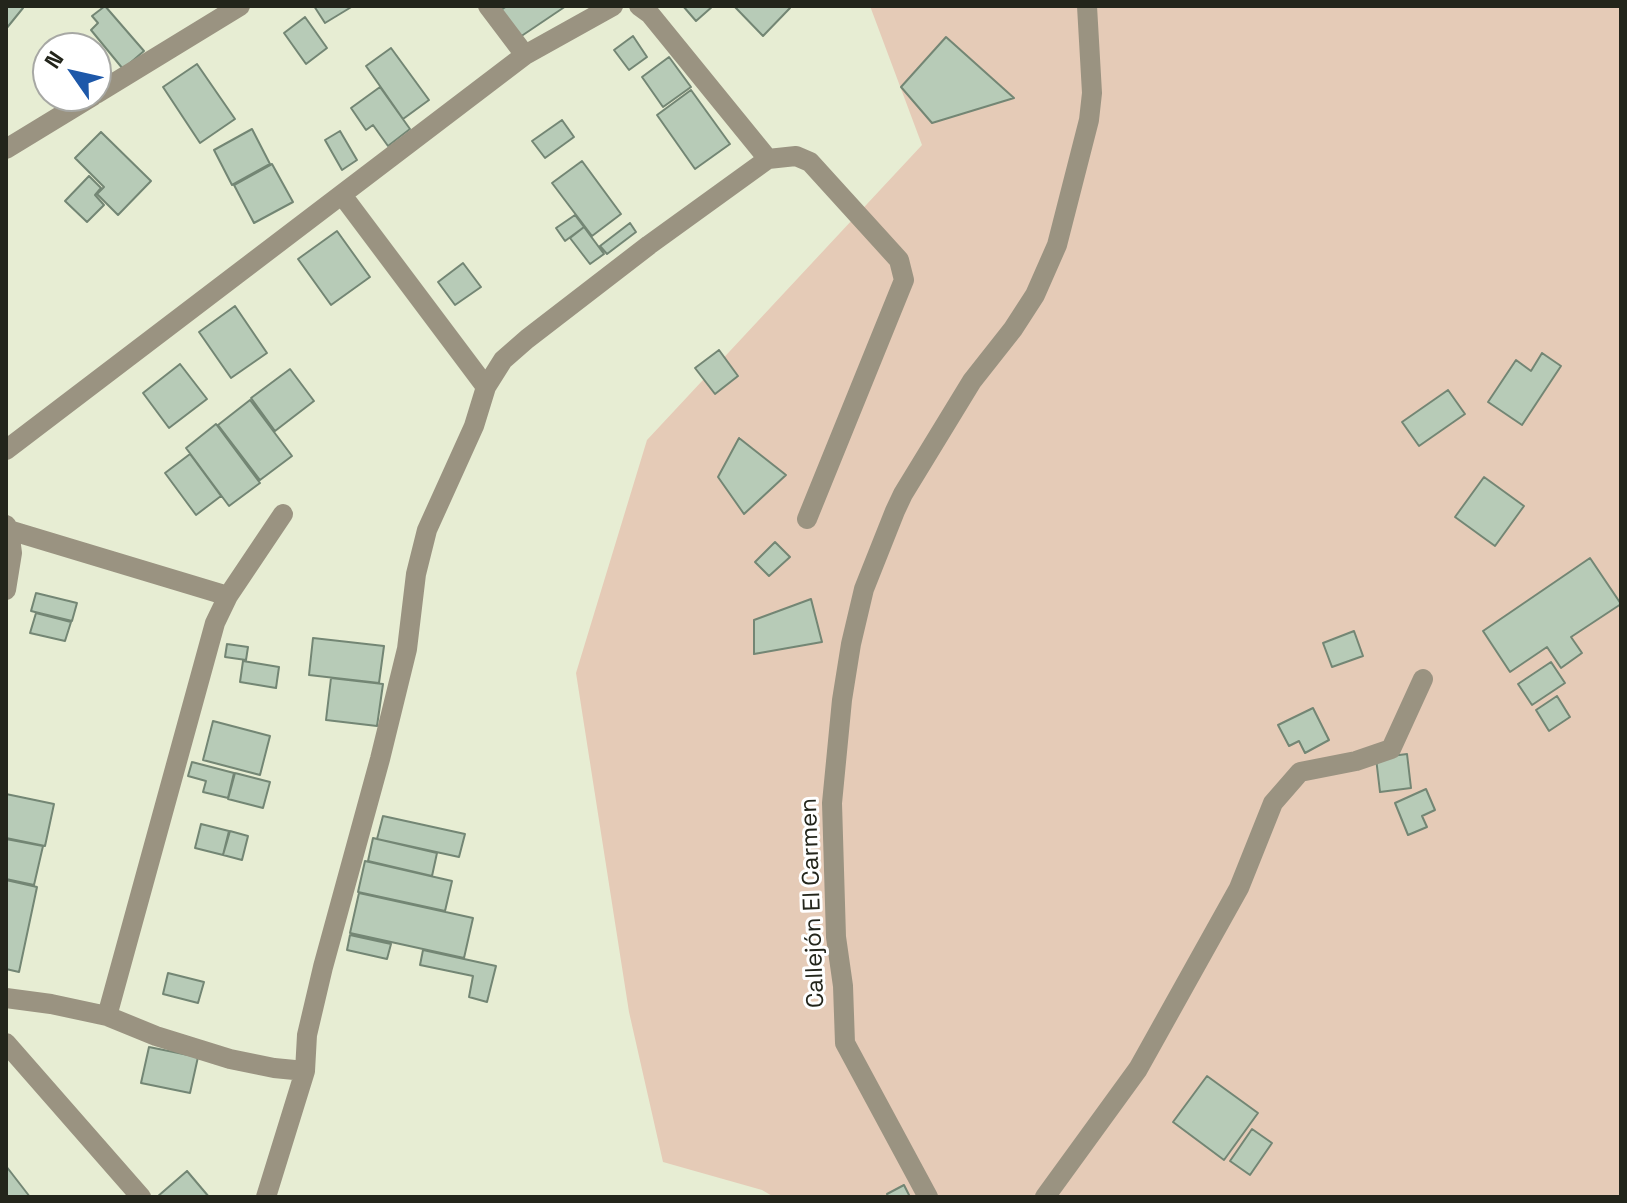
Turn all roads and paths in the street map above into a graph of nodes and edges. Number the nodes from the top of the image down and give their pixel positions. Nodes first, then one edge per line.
1 (240, 6) edge
2 (488, 6) edge
3 (613, 6) edge
4 (639, 6) edge
5 (1087, 6) edge
6 (525, 55) junction
7 (112, 84) edge
8 (66, 112) edge
9 (6, 149) edge
10 (768, 159) junction
11 (342, 195) junction
12 (486, 387) junction
13 (6, 450) edge
14 (283, 514) dead end
15 (807, 519) dead end
16 (8, 527) edge
17 (6, 590) edge
18 (228, 596) junction
19 (1423, 679) dead end
20 (6, 998) edge
21 (107, 1016) junction
22 (6, 1043) edge
23 (305, 1071) junction
24 (141, 1197) edge
25 (266, 1197) edge
26 (928, 1197) edge
27 (1045, 1197) edge

1 - 7 street
2 - 6 street
3 - 6 street
4 - 10 street
5 - 26 street, Callejón El Carmen
6 - 11 street
8 - 9 street
10 - 12 street
10 - 15 street
11 - 12 street
11 - 13 street
12 - 23 street
14 - 18 street
16 - 17 street
16 - 18 street
18 - 21 street
19 - 27 street
20 - 21 street
21 - 23 street
22 - 24 street
23 - 25 street

